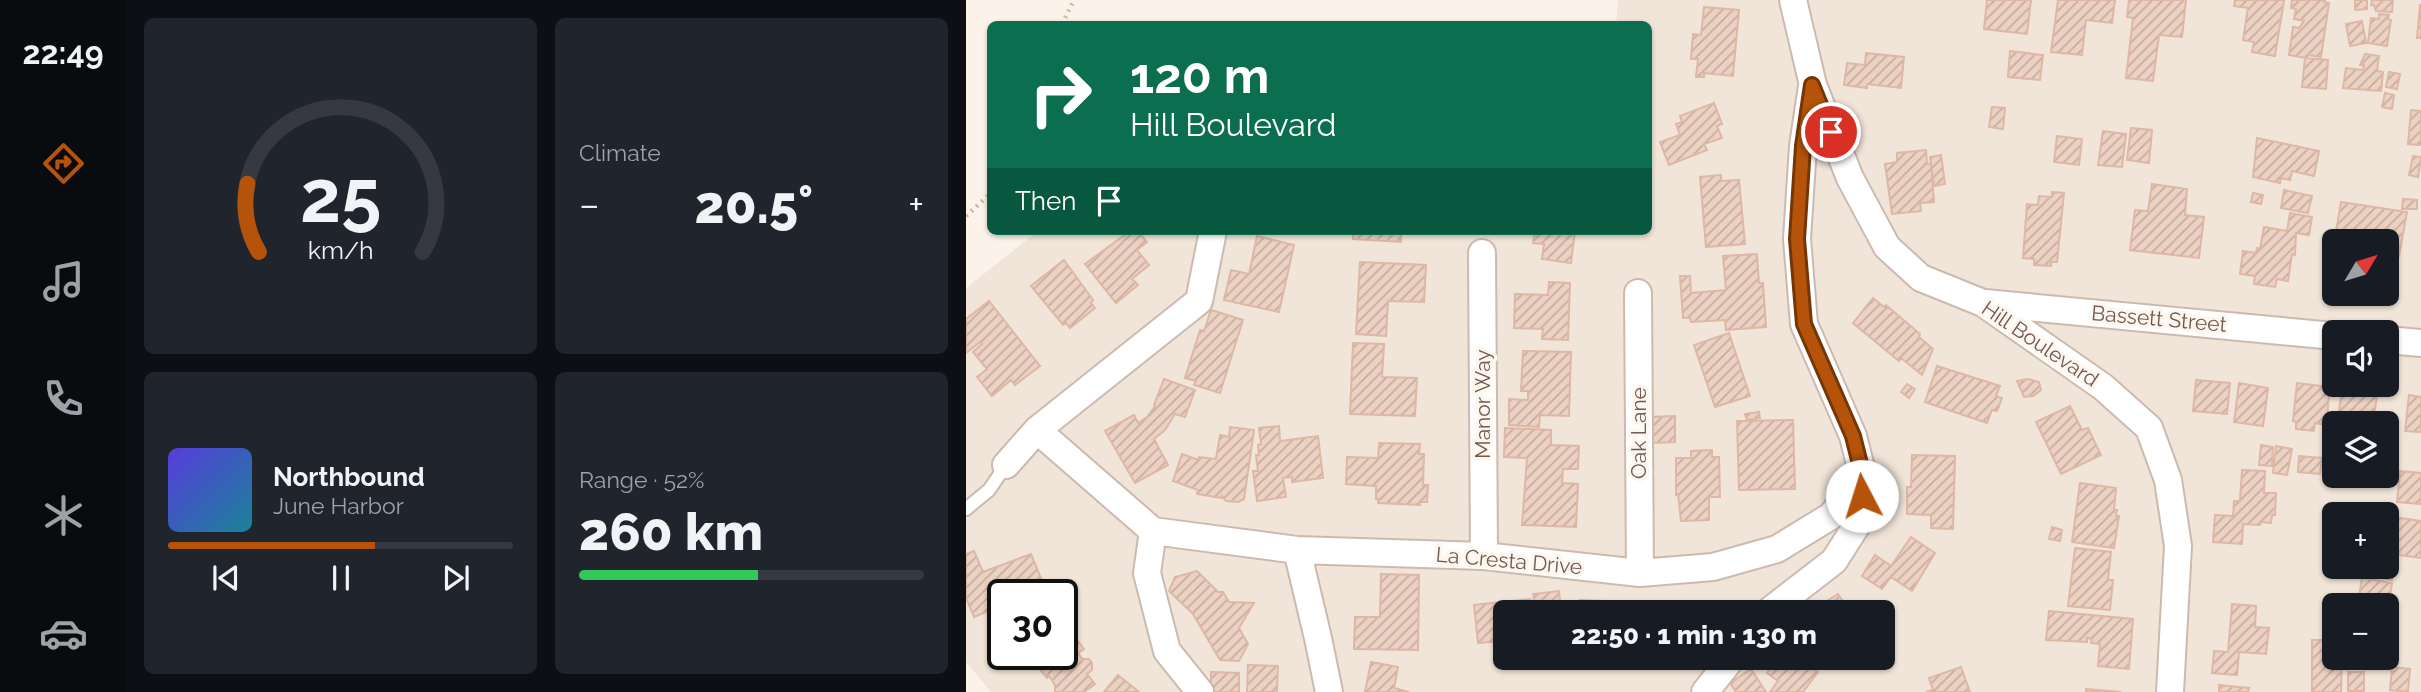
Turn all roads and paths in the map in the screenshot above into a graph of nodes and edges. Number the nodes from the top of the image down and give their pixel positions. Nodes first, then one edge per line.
1 (1074, 0) edge
2 (1793, 0) edge
3 (1064, 21) edge
4 (1812, 85) junction
5 (987, 197) edge
6 (966, 216) edge
7 (1212, 235) edge
8 (1482, 253) dead end
9 (1638, 293) dead end
10 (1983, 303) junction
11 (2322, 334) edge
12 (2399, 341) edge
13 (2421, 343) edge
14 (1037, 429) junction
15 (1006, 465) joint
16 (1863, 476) junction
17 (966, 509) edge
18 (1153, 531) junction
19 (1297, 550) junction
20 (1484, 556) junction
21 (1640, 573) junction
22 (1784, 600) edge
23 (1722, 670) edge
24 (1200, 692) edge
25 (1329, 692) edge
26 (1705, 692) edge
27 (2170, 692) edge

1 - 3 path
2 - 4 street, Hill Boulevard
4 - 10 street, Hill Boulevard
4 - 16 street
5 - 6 path
7 - 14 street
8 - 20 street, Manor Way
9 - 21 street, Oak Lane
10 - 11 street, Bassett Street
10 - 27 street, Hill Boulevard
12 - 13 street
14 - 15 street
14 - 18 street
15 - 17 lane
16 - 21 street, La Cresta Drive
16 - 22 street
18 - 19 street, La Cresta Drive
18 - 24 street
19 - 20 street, La Cresta Drive
19 - 25 street
20 - 21 street, La Cresta Drive
23 - 26 street

